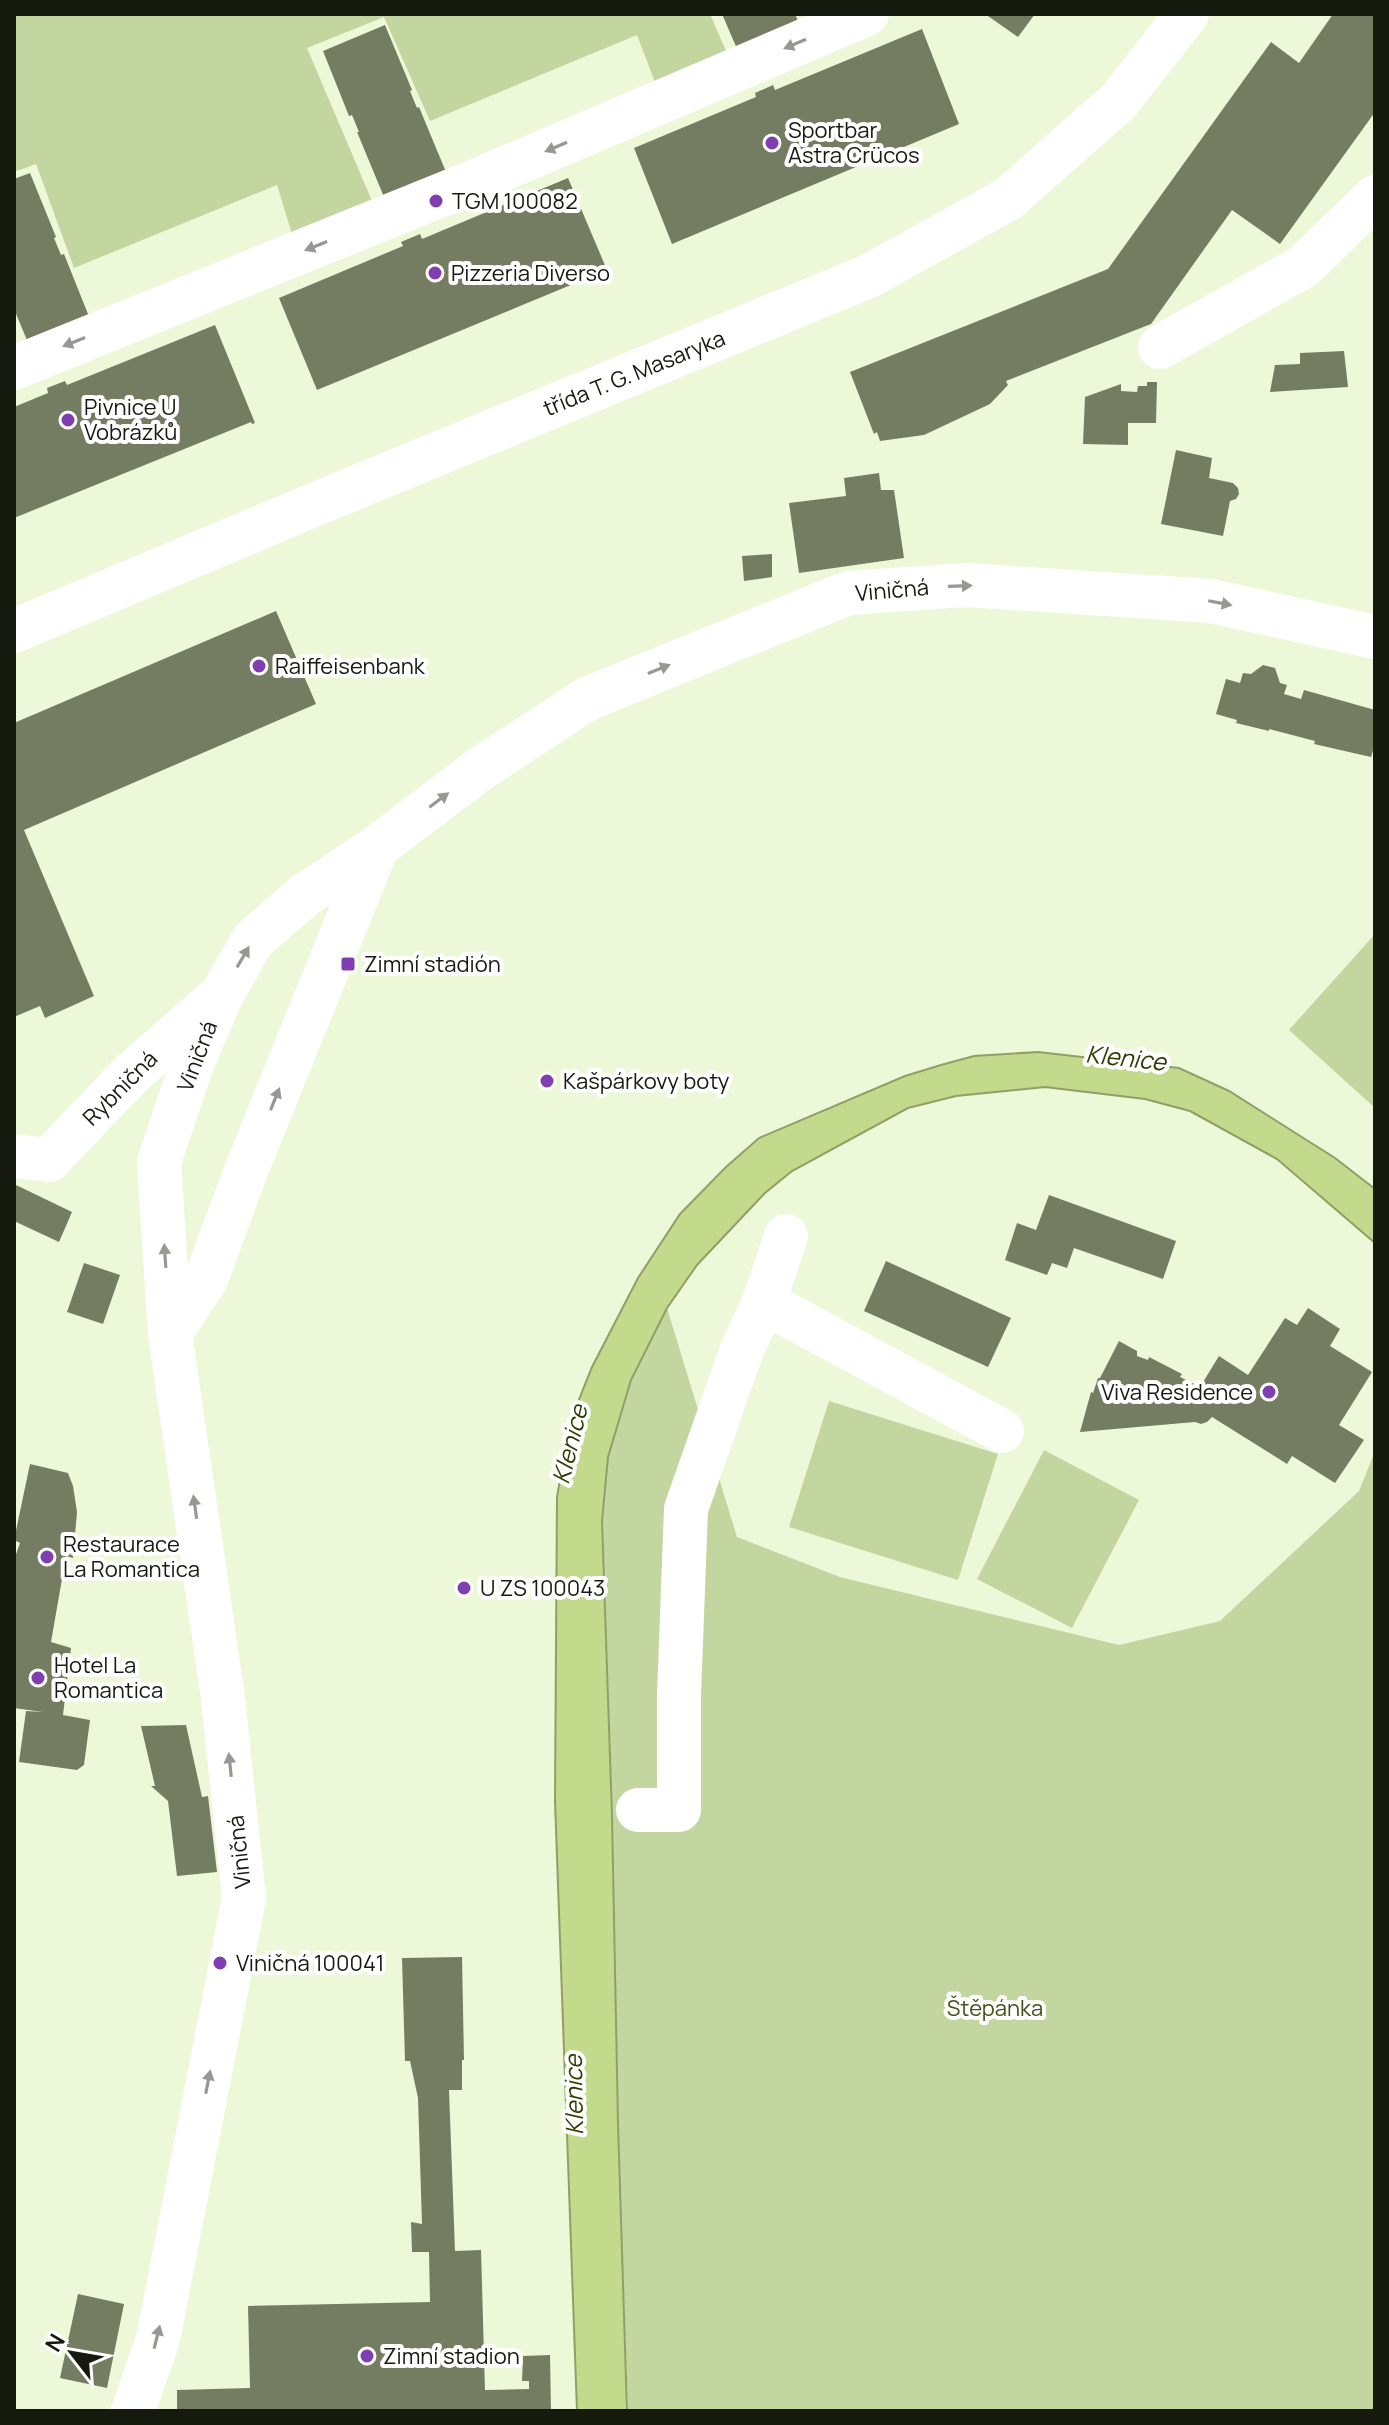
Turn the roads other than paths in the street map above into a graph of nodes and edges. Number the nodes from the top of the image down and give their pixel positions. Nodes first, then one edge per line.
1 (867, 14) edge
2 (1187, 14) edge
3 (1375, 197) edge
4 (1160, 347) dead end
5 (14, 368) edge
6 (14, 631) edge
7 (1375, 637) edge
8 (377, 847) junction
9 (221, 996) junction
10 (14, 1156) edge
11 (786, 1236) dead end
12 (764, 1302) junction
13 (170, 1334) junction
14 (1002, 1431) dead end
15 (638, 1810) dead end
16 (133, 2411) edge

1 -> 5 street
2 - 6 street, třída T. G. Masaryka
3 - 4 street
8 -> 7 street, Viničná
9 -> 8 street, Viničná
13 -> 8 street
9 - 10 street, Rybničná
13 -> 9 street, Viničná
11 - 12 street
12 - 14 street
12 - 15 street
16 -> 13 street, Viničná

